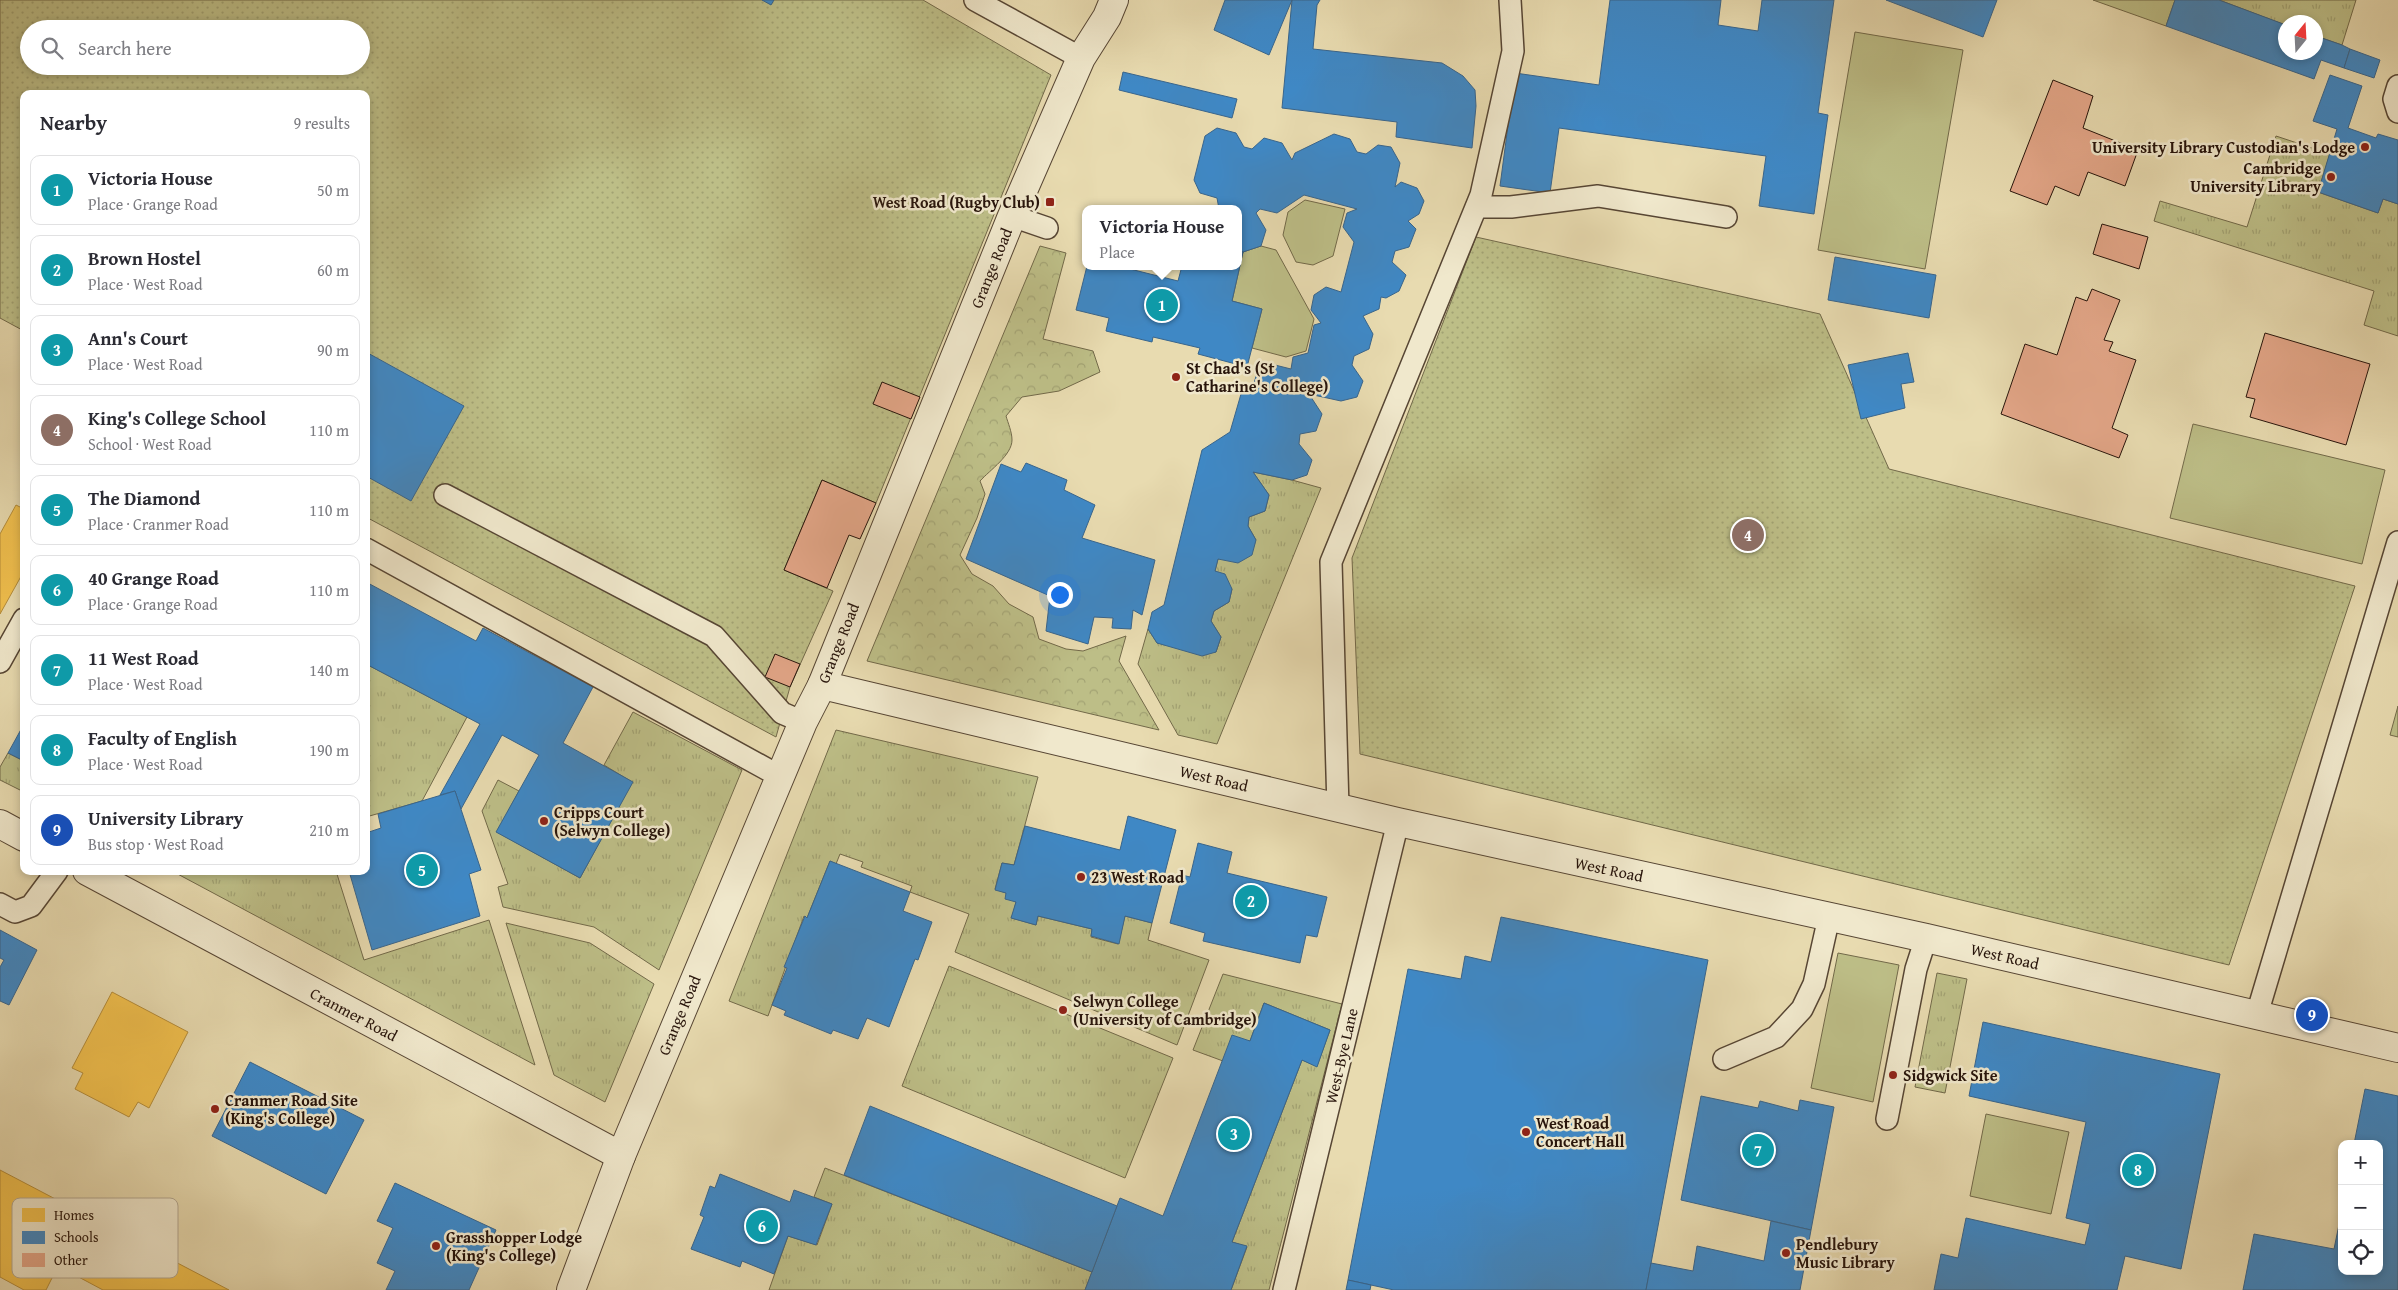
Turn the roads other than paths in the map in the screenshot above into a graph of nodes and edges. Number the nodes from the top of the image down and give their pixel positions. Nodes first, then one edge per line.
1 (975, 0) edge
2 (1114, 0) edge
3 (1510, 0) edge
4 (1080, 58) junction
5 (2398, 86) edge
6 (2398, 112) edge
7 (1477, 207) junction
8 (1012, 216) junction
9 (1726, 217) dead end
10 (1047, 228) dead end
11 (445, 495) dead end
12 (2398, 542) edge
13 (370, 552) edge
14 (20, 626) edge
15 (0, 662) edge
16 (822, 685) junction
17 (803, 722) junction
18 (781, 777) junction
19 (1338, 808) junction
20 (1398, 822) junction
21 (0, 824) edge
22 (20, 835) edge
23 (54, 875) edge
24 (94, 875) edge
25 (0, 904) edge
26 (1829, 917) junction
27 (1926, 938) junction
28 (2257, 1014) junction
29 (2398, 1048) edge
30 (1724, 1058) dead end
31 (1887, 1119) dead end
32 (621, 1156) junction
33 (571, 1290) edge
34 (1284, 1290) edge

1 - 4 lane
2 - 4 street, Grange Road
3 - 7 lane
4 - 8 street, Grange Road
5 - 6 lane
7 - 9 lane
7 - 19 lane
8 - 10 lane
8 - 16 street, Grange Road
11 - 17 lane
12 - 28 lane
13 - 18 lane
14 - 15 lane
16 - 17 street, Grange Road
16 - 19 street, West Road
17 - 18 street, Grange Road
18 - 32 street, Grange Road
19 - 20 street, West Road
20 - 26 street, West Road
20 - 34 lane, West-Bye Lane
21 - 22 street
23 - 25 lane
24 - 32 street, Cranmer Road
26 - 27 street, West Road
26 - 30 lane
27 - 28 street, West Road
27 - 31 lane
28 - 29 street, West Road
32 - 33 street, Grange Road

